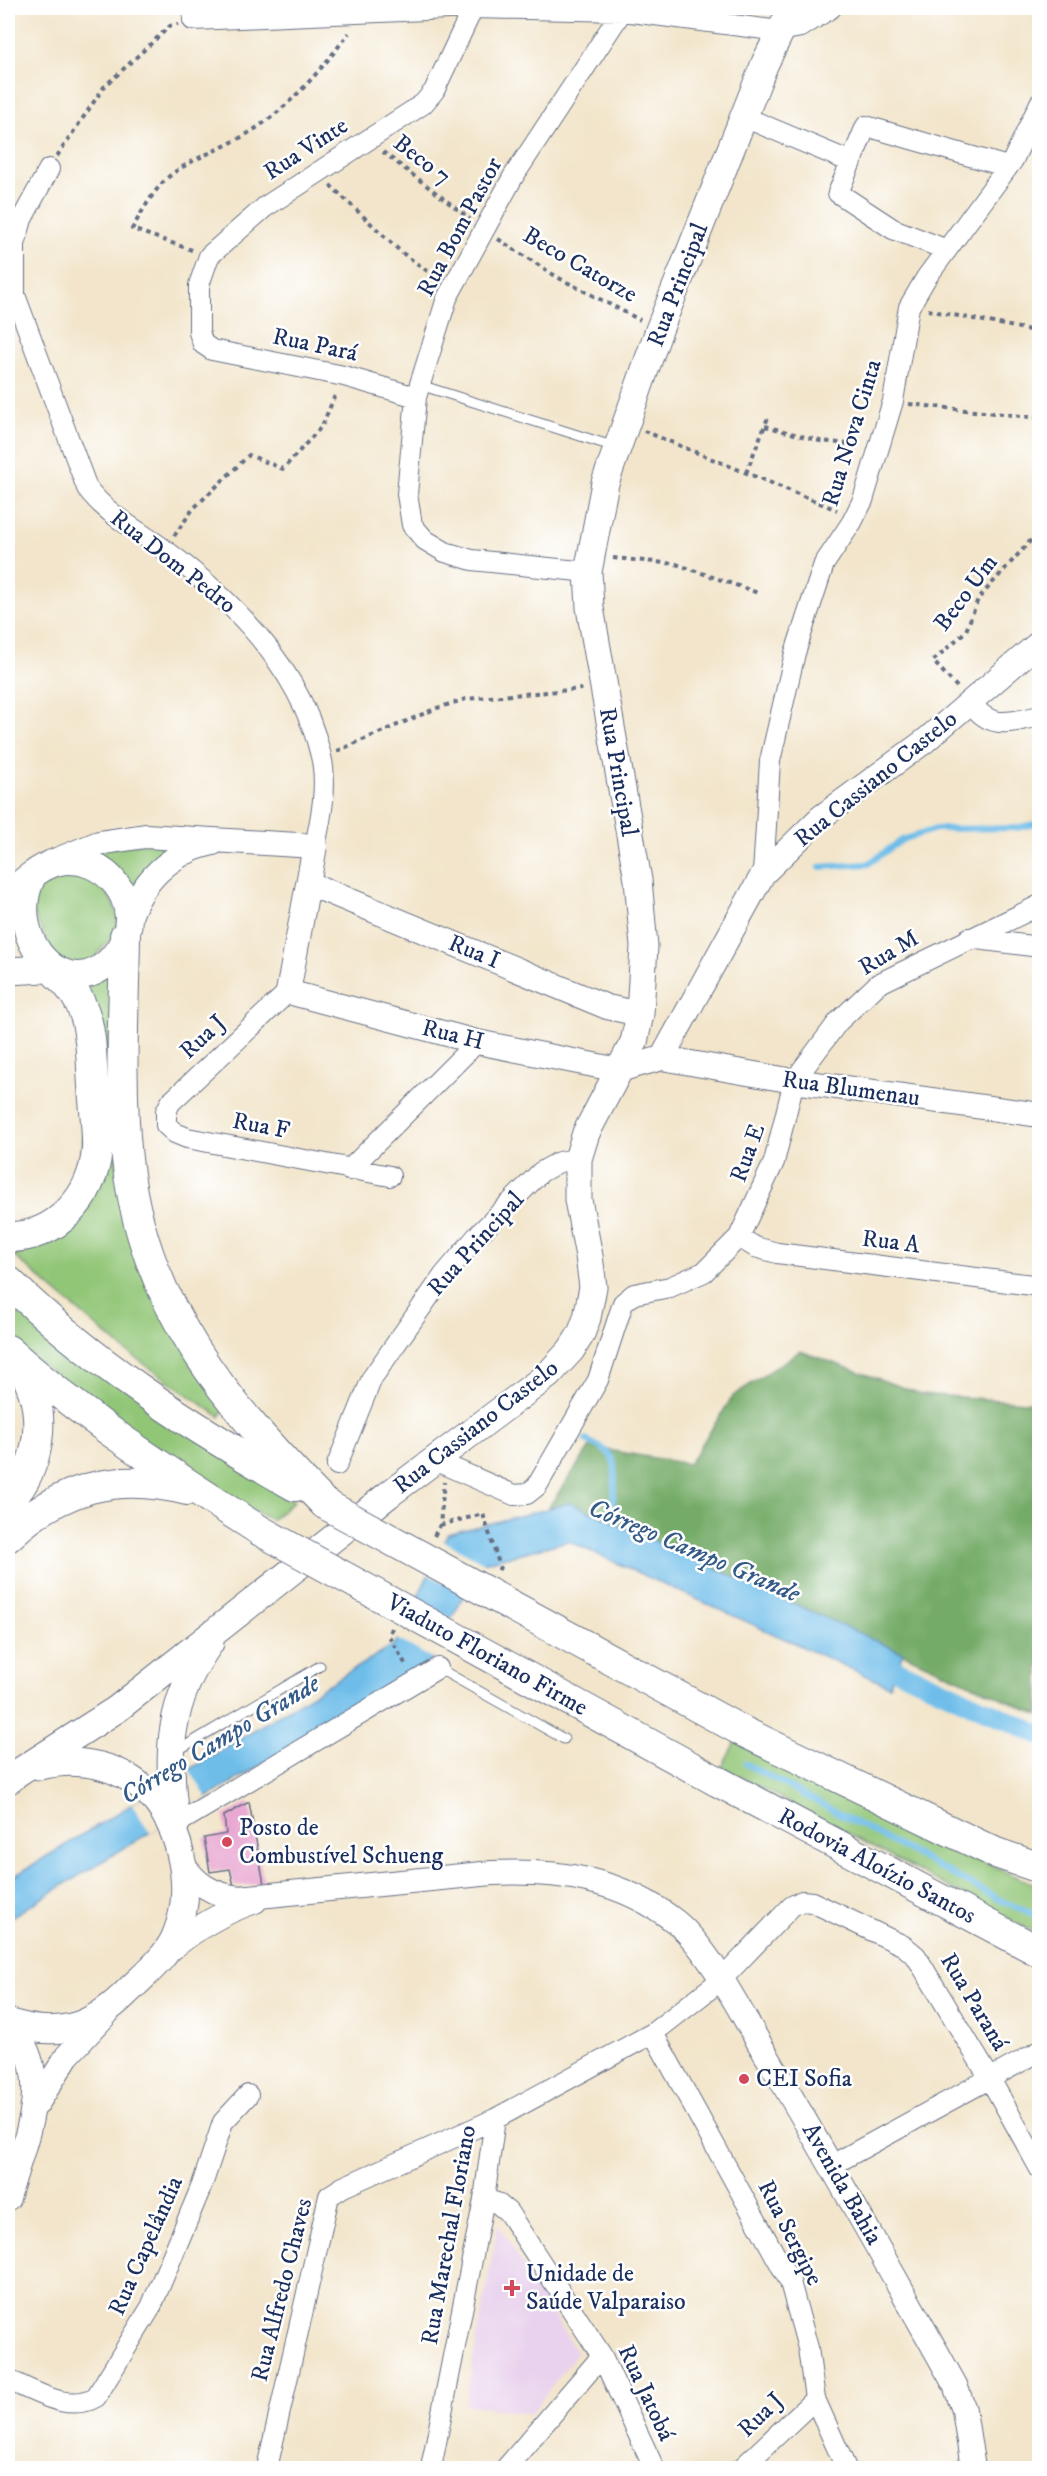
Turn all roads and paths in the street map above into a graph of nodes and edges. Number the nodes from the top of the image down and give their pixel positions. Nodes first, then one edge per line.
1 (472, 8) edge
2 (831, 8) edge
3 (623, 9) edge
4 (363, 13) junction
5 (194, 14) edge
6 (786, 19) edge
7 (1040, 103) edge
8 (744, 117) junction
9 (367, 140) junction
10 (850, 162) junction
11 (1008, 167) junction
12 (49, 169) joint
13 (317, 172) junction
14 (485, 230) junction
15 (947, 250) junction
16 (209, 256) junction
17 (453, 289) junction
18 (909, 307) junction
19 (659, 330) junction
20 (1040, 332) edge
21 (203, 344) joint
22 (344, 376) junction
23 (418, 391) junction
24 (893, 401) junction
25 (770, 415) dead end
26 (1040, 418) edge
27 (765, 426) junction
28 (622, 436) junction
29 (879, 447) junction
30 (746, 473) junction
31 (855, 517) junction
32 (1040, 530) edge
33 (165, 550) junction
34 (589, 564) junction
35 (758, 592) dead end
36 (1040, 642) edge
37 (604, 687) junction
38 (971, 702) junction
39 (1040, 716) edge
40 (322, 757) junction
41 (226, 841) junction
42 (315, 846) junction
43 (38, 871) junction
44 (763, 874) junction
45 (310, 884) junction
46 (8, 895) edge
47 (1040, 905) edge
48 (127, 930) junction
49 (969, 938) junction
50 (1040, 948) edge
51 (8, 971) edge
52 (50, 971) junction
53 (288, 992) junction
54 (640, 1014) junction
55 (477, 1042) junction
56 (662, 1058) junction
57 (619, 1070) junction
58 (794, 1081) junction
59 (1040, 1115) edge
60 (166, 1125) joint
61 (578, 1159) junction
62 (350, 1170) junction
63 (390, 1176) dead end
64 (8, 1237) edge
65 (739, 1237) junction
66 (8, 1281) edge
67 (1040, 1286) edge
68 (10, 1352) edge
69 (434, 1460) junction
70 (338, 1466) dead end
71 (314, 1495) junction
72 (8, 1502) edge
73 (226, 1508) junction
74 (440, 1525) dead end
75 (8, 1537) edge
76 (495, 1578) dead end
77 (225, 1625) junction
78 (394, 1645) dead end
79 (320, 1666) dead end
80 (438, 1668) joint
81 (411, 1674) dead end
82 (564, 1738) dead end
83 (163, 1777) junction
84 (9, 1778) edge
85 (715, 1780) joint
86 (174, 1824) junction
87 (996, 1853) junction
88 (183, 1864) junction
89 (1040, 1868) edge
90 (1040, 1873) edge
91 (286, 1893) junction
92 (167, 1952) junction
93 (1040, 1952) edge
94 (916, 1956) joint
95 (721, 1980) junction
96 (108, 2011) junction
97 (8, 2022) edge
98 (653, 2033) junction
99 (1040, 2051) edge
100 (989, 2077) junction
101 (248, 2095) dead end
102 (33, 2114) junction
103 (495, 2119) junction
104 (832, 2165) junction
105 (1040, 2169) edge
106 (8, 2198) edge
107 (484, 2199) junction
108 (602, 2356) junction
109 (8, 2380) edge
110 (815, 2399) junction
111 (267, 2469) edge
112 (431, 2469) edge
113 (506, 2469) edge
114 (654, 2469) edge
115 (742, 2469) edge
116 (846, 2469) edge
117 (974, 2469) edge

1 - 3 street
1 - 4 street
1 - 9 street, Rua Vinte
2 - 6 street
3 - 6 street
3 - 14 street, Rua Bom Pastor
4 - 5 street
4 - 16 path
5 - 12 path
6 - 8 main road, Rua Principal
7 - 11 street, Rua Nova Cinta
8 - 10 street
8 - 19 main road, Rua Principal
9 - 13 street, Rua Vinte
9 - 14 path, Beco 7
10 - 11 street
10 - 15 street
11 - 15 street, Rua Nova Cinta
12 - 33 street, Rua Dom Pedro
13 - 16 street, Rua Vinte
13 - 17 path
14 - 17 street, Rua Bom Pastor
14 - 19 path, Beco Catorze
15 - 18 street, Rua Nova Cinta
16 - 21 street, Rua Vinte
17 - 23 street, Rua Bom Pastor
18 - 20 path
18 - 24 street, Rua Nova Cinta
19 - 28 main road, Rua Principal
21 - 22 street, Rua Pará
22 - 23 street, Rua Pará
22 - 33 path
23 - 28 lane, Rua Pará
23 - 34 street, Rua Bom Pastor
24 - 26 path
24 - 29 street, Rua Nova Cinta
25 - 27 path
27 - 29 path
27 - 30 path
28 - 30 path
28 - 34 main road, Rua Principal
29 - 31 street, Rua Nova Cinta
30 - 31 path
31 - 44 street, Rua Nova Cinta
32 - 38 path, Beco Um
33 - 40 street, Rua Dom Pedro
34 - 35 path
34 - 37 main road, Rua Principal
36 - 38 street, Rua Cassiano Castelo
37 - 40 path
37 - 54 main road, Rua Principal
38 - 39 street
38 - 44 street, Rua Cassiano Castelo
40 - 42 street, Rua Dom Pedro
41 - 42 street
41 - 43 street
41 - 48 street
42 - 45 street, Rua Dom Pedro
43 - 46 main road
43 - 48 main road
43 - 52 main road
44 - 56 street, Rua Cassiano Castelo
45 - 53 street, Rua Dom Pedro
45 - 54 street, Rua I
47 - 49 street, Rua M
48 - 52 main road
48 - 71 main road
49 - 50 street
49 - 58 street, Rua M
51 - 52 main road
52 - 64 main road
53 - 55 street, Rua H
53 - 60 street, Rua J
54 - 57 main road, Rua Principal
55 - 57 street, Rua H
55 - 62 street
56 - 57 street
56 - 58 street, Rua Blumenau
57 - 61 main road, Rua Principal
58 - 59 street, Rua Blumenau
58 - 65 street, Rua E
60 - 62 street, Rua F
61 - 69 main road, Rua Cassiano Castelo
61 - 70 street, Rua Principal
62 - 63 street, Rua F
65 - 67 street, Rua A
65 - 69 street, Rua E
66 - 71 main road
68 - 72 main road
68 - 73 main road
69 - 77 main road, Rua Cassiano Castelo
71 - 87 main road, bridge
73 - 75 main road
73 - 85 main road, Viaduto Floriano Firme, bridge
74 - 76 path
77 - 83 main road, Rua Cassiano Castelo
77 - 84 main road, Rua Cassiano Castelo
78 - 81 path
79 - 83 lane
80 - 82 lane
80 - 86 street
83 - 84 main road
83 - 86 main road, Rua Cassiano Castelo
85 - 93 main road, Rodovia Aloízio Santos
86 - 88 main road, Rua Cassiano Castelo
87 - 89 main road
87 - 90 main road
88 - 91 street, Avenida Bahia
88 - 92 main road, Rua Cassiano Castelo
91 - 92 street, Avenida Bahia
91 - 95 street, Avenida Bahia
92 - 96 main road
94 - 95 street, Rua Marechal Floriano
94 - 100 street, Rua Paraná
95 - 98 street, Rua Marechal Floriano
95 - 104 street, Avenida Bahia
96 - 97 main road
96 - 102 street
97 - 102 street
98 - 103 street, Rua Marechal Floriano
98 - 110 street, Rua Sergipe
99 - 100 street
100 - 104 street
100 - 105 street, Rua Paraná
101 - 109 street, Rua Capelândia
102 - 106 street
103 - 107 street, Rua Marechal Floriano
103 - 111 street, Rua Alfredo Chaves
104 - 117 street, Avenida Bahia
107 - 108 street, Rua Jatobá
107 - 112 street, Rua Marechal Floriano
108 - 113 street
108 - 114 street, Rua Jatobá
110 - 115 street, Rua J
110 - 116 street, Rua Sergipe

